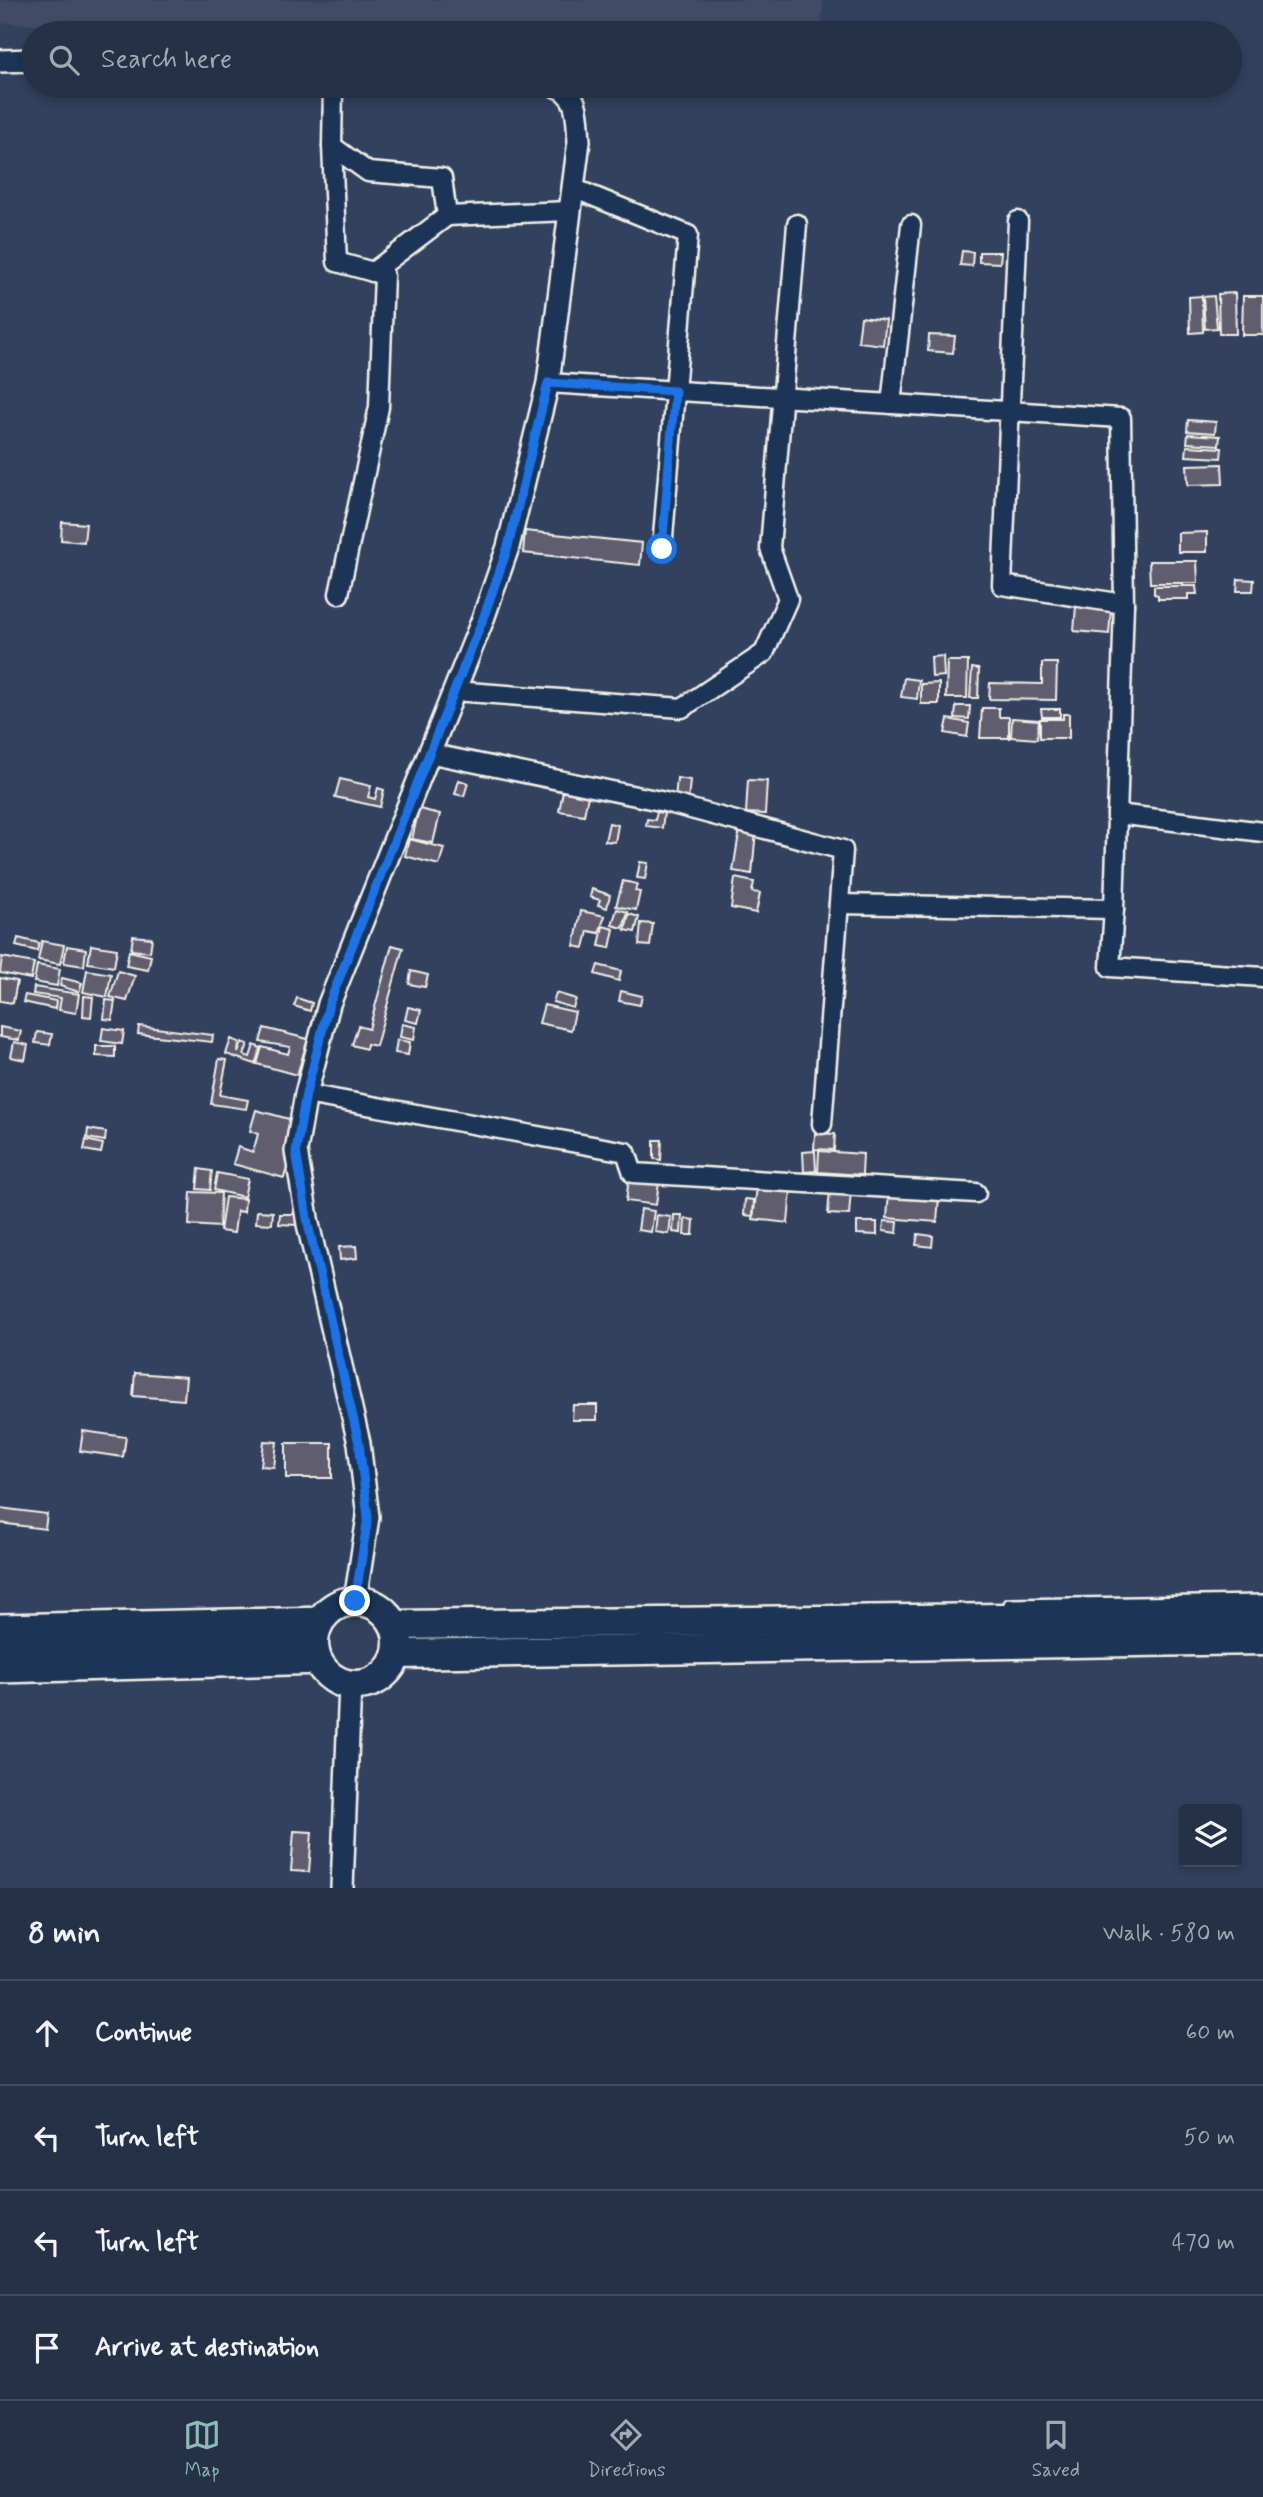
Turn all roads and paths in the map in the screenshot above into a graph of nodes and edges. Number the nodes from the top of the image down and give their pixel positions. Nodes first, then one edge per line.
1 (21, 60) edge
2 (0, 61) edge
3 (333, 98) edge
4 (573, 98) edge
5 (332, 146) junction
6 (573, 188) junction
7 (570, 211) junction
8 (447, 216) junction
9 (1018, 220) dead end
10 (797, 224) dead end
11 (911, 225) dead end
12 (373, 272) junction
13 (548, 383) junction
14 (675, 391) junction
15 (783, 397) junction
16 (891, 404) junction
17 (1011, 411) junction
18 (662, 549) dead end
19 (339, 594) dead end
20 (1124, 604) junction
21 (454, 691) junction
22 (428, 753) junction
23 (1117, 814) junction
24 (1263, 832) edge
25 (839, 904) junction
26 (1114, 909) junction
27 (1263, 977) edge
28 (306, 1094) junction
29 (822, 1124) dead end
30 (976, 1193) dead end
31 (1263, 1600) edge
32 (355, 1601) junction
33 (999, 1604) dead end
34 (1263, 1615) edge
35 (394, 1617) junction
36 (0, 1619) edge
37 (0, 1635) edge
38 (321, 1640) junction
39 (1263, 1640) edge
40 (0, 1661) edge
41 (397, 1662) junction
42 (0, 1678) edge
43 (350, 1684) junction
44 (342, 1888) edge

1 - 2 street
3 - 5 street
4 - 6 street
5 - 8 street
5 - 12 street
6 - 7 street
6 - 14 street
7 - 8 street
7 - 13 street
8 - 12 street
9 - 17 street
10 - 15 street
11 - 16 street
12 - 19 street
13 - 14 street
13 - 21 street
14 - 15 street
14 - 18 street
15 - 16 street
15 - 21 street
16 - 17 street
17 - 20 street
17 - 20 street
20 - 23 street
21 - 22 street
22 - 25 street
22 - 28 street
23 - 24 street
23 - 26 street
25 - 26 street
25 - 29 street
26 - 27 street
28 - 30 street
28 - 32 street
31 - 33 lane
32 - 35 main road
32 - 38 main road
34 - 35 main road
35 - 41 main road
36 - 38 lane
37 - 38 main road
38 - 40 main road
38 - 42 lane
38 - 43 main road
39 - 41 main road
41 - 43 main road
43 - 44 street

